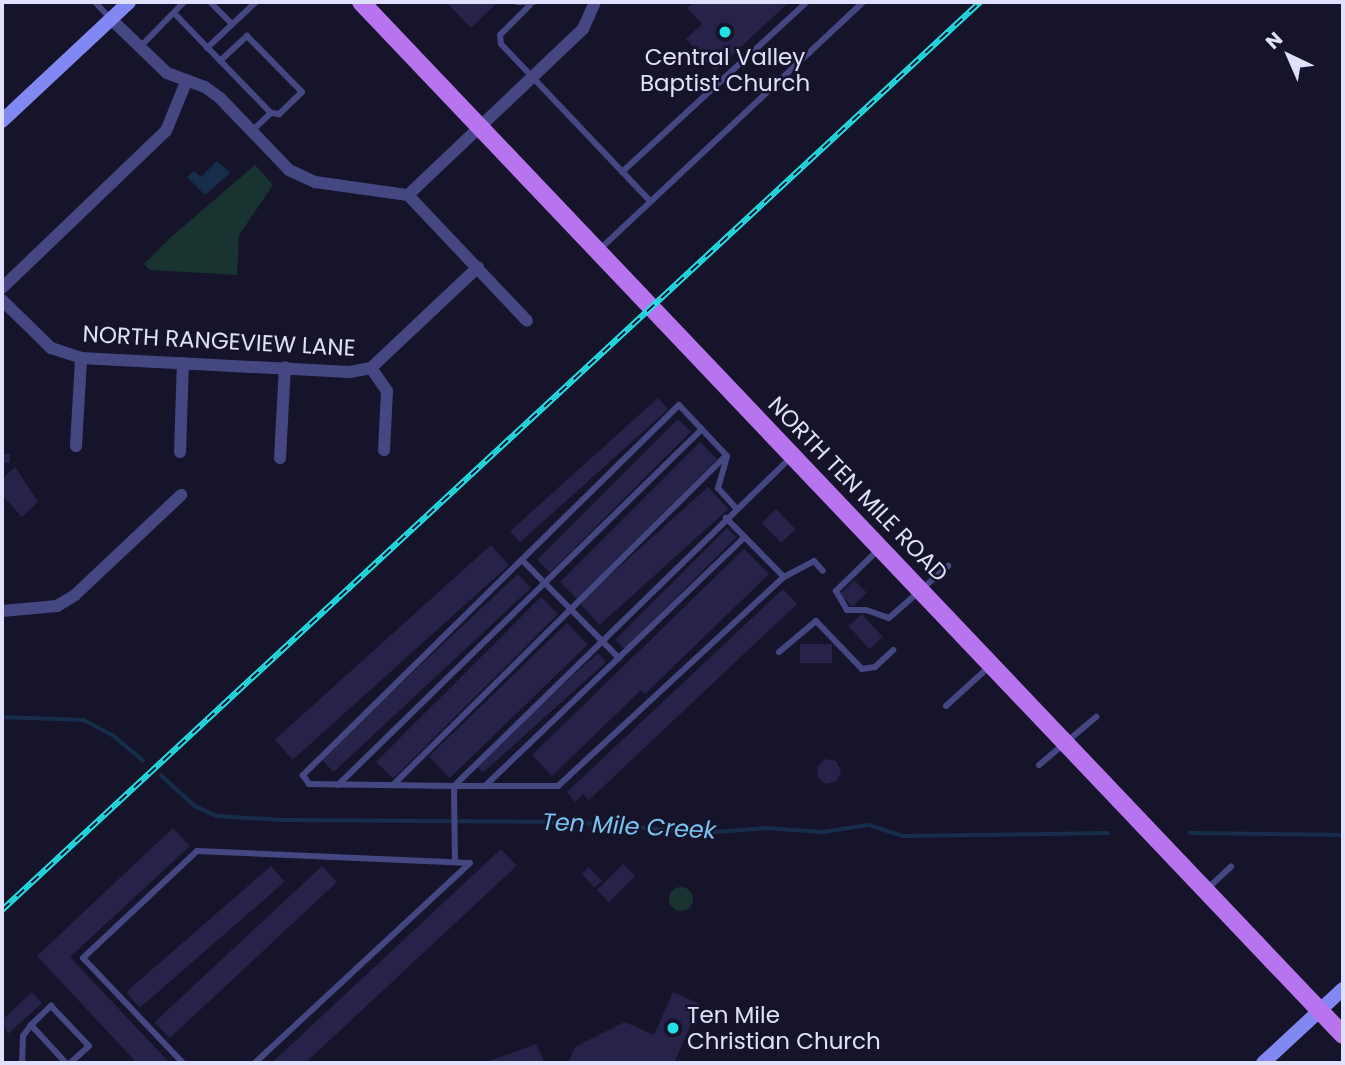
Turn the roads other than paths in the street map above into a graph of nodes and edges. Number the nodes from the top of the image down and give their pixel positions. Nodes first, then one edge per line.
1 (95, 2) edge
2 (129, 2) edge
3 (184, 2) edge
4 (210, 2) edge
5 (256, 2) edge
6 (517, 2) edge
7 (595, 2) edge
8 (807, 2) edge
9 (863, 2) edge
10 (367, 3) edge
11 (532, 3) edge
12 (175, 14) junction
13 (111, 19) junction
14 (232, 24) junction
15 (140, 47) junction
16 (208, 47) junction
17 (220, 61) junction
18 (532, 79) junction
19 (186, 82) junction
20 (271, 113) junction
21 (2, 121) edge
22 (481, 127) junction
23 (252, 131) junction
24 (622, 172) junction
25 (408, 195) junction
26 (650, 201) junction
27 (598, 251) junction
28 (478, 267) junction
29 (2, 288) edge
30 (2, 300) edge
31 (527, 321) dead end
32 (80, 358) junction
33 (183, 363) junction
34 (285, 367) junction
35 (371, 368) junction
36 (702, 429) junction
37 (76, 446) dead end
38 (384, 450) dead end
39 (180, 452) dead end
40 (727, 456) junction
41 (793, 456) junction
42 (280, 458) dead end
43 (180, 495) dead end
44 (736, 508) junction
45 (726, 518) junction
46 (745, 537) junction
47 (880, 548) junction
48 (522, 560) junction
49 (948, 566) dead end
50 (823, 571) dead end
51 (784, 577) junction
52 (545, 583) junction
53 (919, 589) junction
54 (571, 610) junction
55 (2, 611) edge
56 (601, 640) junction
57 (893, 650) dead end
58 (779, 652) dead end
59 (619, 658) junction
60 (991, 664) junction
61 (946, 706) dead end
62 (1096, 717) dead end
63 (1065, 743) junction
64 (1039, 765) dead end
65 (338, 785) junction
66 (393, 785) junction
67 (454, 786) junction
68 (485, 786) junction
69 (455, 862) junction
70 (1231, 867) dead end
71 (1205, 891) junction
72 (1343, 989) edge
73 (1320, 1010) junction
74 (31, 1025) junction
75 (1343, 1035) edge
76 (22, 1063) edge
77 (68, 1063) edge
78 (183, 1063) edge
79 (255, 1063) edge
80 (1263, 1063) edge

1 - 13 lane
2 - 13 street
3 - 12 lane
4 - 14 lane
5 - 14 lane
6 - 11 lane
7 - 18 street
8 - 24 lane
9 - 26 lane
10 - 22 main road, NORTH TEN MILE ROAD
11 - 18 lane
12 - 15 lane
12 - 16 lane
13 - 15 street
13 - 21 street
14 - 16 lane
15 - 19 street
16 - 17 lane
17 - 20 lane
17 - 20 lane
18 - 22 street
18 - 24 lane
19 - 23 street
19 - 29 street
20 - 23 lane
22 - 25 street
22 - 27 main road, NORTH TEN MILE ROAD
23 - 25 street
24 - 26 lane
25 - 28 street
26 - 27 lane
27 - 41 main road, NORTH TEN MILE ROAD
28 - 31 street
28 - 35 street
30 - 32 street, NORTH RANGEVIEW LANE
32 - 33 street, NORTH RANGEVIEW LANE
32 - 37 street
33 - 34 street, NORTH RANGEVIEW LANE
33 - 39 street
34 - 35 street, NORTH RANGEVIEW LANE
34 - 42 street
35 - 38 street
36 - 40 lane
36 - 48 lane
36 - 52 lane
40 - 44 lane
40 - 54 lane
41 - 44 lane
41 - 47 main road, NORTH TEN MILE ROAD
43 - 55 street
44 - 45 lane
45 - 46 lane
45 - 56 lane
46 - 51 lane
46 - 59 lane
47 - 53 main road, NORTH TEN MILE ROAD
47 - 53 lane
48 - 52 lane
48 - 65 lane
49 - 53 lane
50 - 51 lane
51 - 68 lane
52 - 54 lane
52 - 65 lane
53 - 60 main road, NORTH TEN MILE ROAD
54 - 56 lane
54 - 66 lane
56 - 59 lane
56 - 67 lane
57 - 58 lane
59 - 68 lane
60 - 61 lane
60 - 63 main road, NORTH TEN MILE ROAD
62 - 63 lane
63 - 64 lane
63 - 71 main road, NORTH TEN MILE ROAD
65 - 66 lane
66 - 67 lane
67 - 68 lane
67 - 69 lane
69 - 78 lane
69 - 79 lane
70 - 71 lane
71 - 73 main road, NORTH TEN MILE ROAD
72 - 73 street
73 - 75 main road, NORTH TEN MILE ROAD
73 - 80 street
74 - 76 lane
74 - 77 lane
74 - 77 lane

